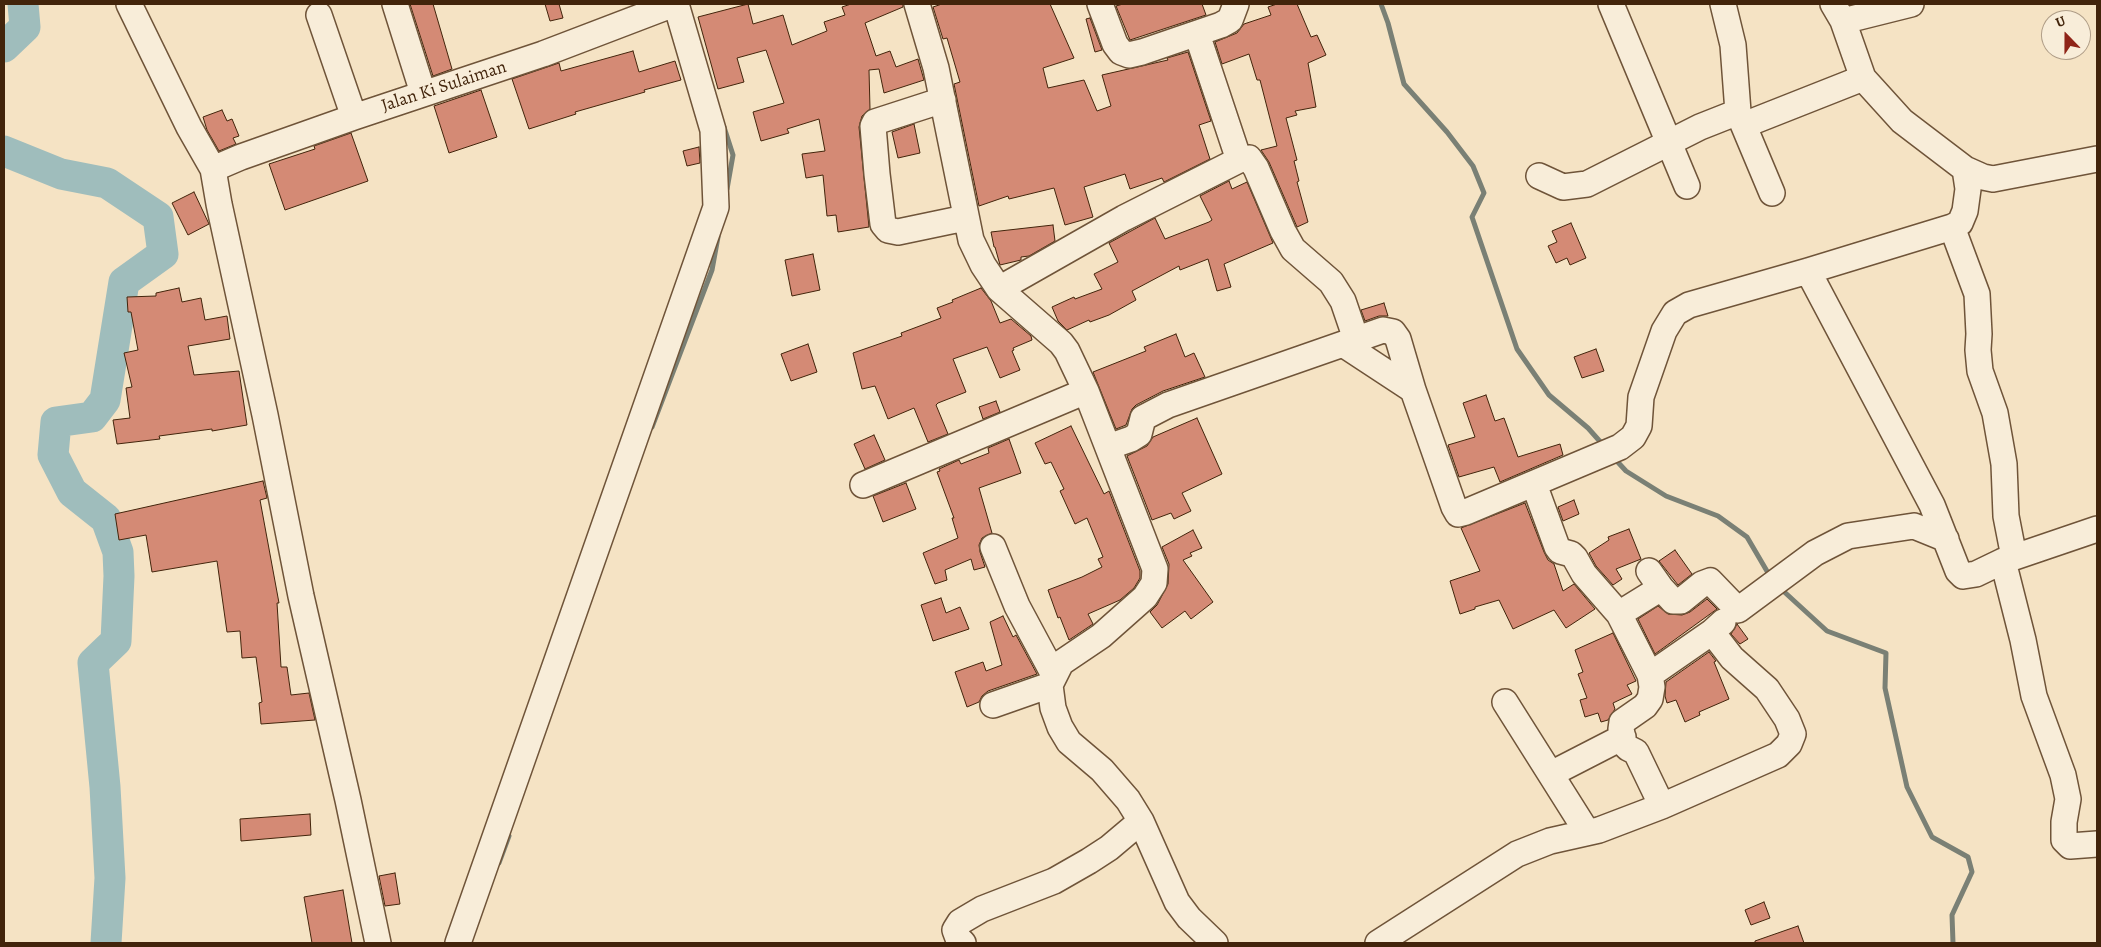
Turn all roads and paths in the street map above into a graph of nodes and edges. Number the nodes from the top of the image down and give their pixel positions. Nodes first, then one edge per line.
1 (129, 4) edge
2 (395, 4) edge
3 (675, 4) edge
4 (918, 4) edge
5 (1100, 4) edge
6 (1236, 4) edge
7 (1611, 4) edge
8 (1723, 4) edge
9 (1910, 4) edge
10 (1838, 12) edge
11 (319, 15) dead end
12 (1197, 34) junction
13 (1864, 78) junction
14 (423, 94) junction
15 (943, 100) junction
16 (354, 117) junction
17 (1741, 119) junction
18 (1668, 143) junction
19 (2097, 159) edge
20 (1239, 160) junction
21 (213, 169) junction
22 (1964, 169) junction
23 (1539, 176) dead end
24 (1687, 186) dead end
25 (1772, 193) dead end
26 (965, 218) junction
27 (1952, 227) junction
28 (1808, 271) junction
29 (999, 289) junction
30 (1349, 341) junction
31 (1414, 390) junction
32 (1086, 391) junction
33 (1108, 448) junction
34 (1534, 484) junction
35 (863, 485) dead end
36 (2097, 529) edge
37 (1946, 539) junction
38 (993, 547) dead end
39 (2008, 559) junction
40 (1738, 610) junction
41 (1619, 614) junction
42 (1712, 632) junction
43 (1650, 675) junction
44 (1052, 680) junction
45 (1505, 702) dead end
46 (993, 705) dead end
47 (1622, 737) junction
48 (1551, 774) junction
49 (1662, 806) junction
50 (1141, 821) junction
51 (1587, 832) junction
52 (2097, 844) edge
53 (378, 943) edge
54 (458, 943) edge
55 (963, 943) edge
56 (1215, 943) edge
57 (1378, 943) edge

1 - 21 street
2 - 14 street
3 - 14 street, Jalan Ki Sulaiman
3 - 54 street
4 - 15 street
5 - 12 street
6 - 12 street
7 - 18 street
8 - 17 street
9 - 10 street
10 - 13 street
11 - 16 street
12 - 20 street
13 - 17 street
13 - 22 street
14 - 16 street, Jalan Ki Sulaiman
15 - 26 street
15 - 26 street
16 - 21 street, Jalan Ki Sulaiman
17 - 18 street
17 - 25 street
18 - 23 street
18 - 24 street
19 - 22 street
20 - 29 street
20 - 30 street
21 - 53 street
22 - 27 street
26 - 29 street
27 - 28 street
27 - 39 street
28 - 34 street
28 - 37 street
29 - 32 street
30 - 31 street
30 - 31 street
30 - 33 street
31 - 34 street
32 - 33 street
32 - 35 street
33 - 44 street
34 - 41 street
36 - 39 street
37 - 39 street
37 - 40 street
38 - 44 street
39 - 52 street
40 - 41 street
40 - 42 street
41 - 43 street
42 - 43 street
42 - 49 street
43 - 47 street
44 - 46 street
44 - 50 street
45 - 48 street
47 - 48 street
47 - 49 street
48 - 51 street
49 - 51 street
50 - 55 street
50 - 56 street
51 - 57 street

